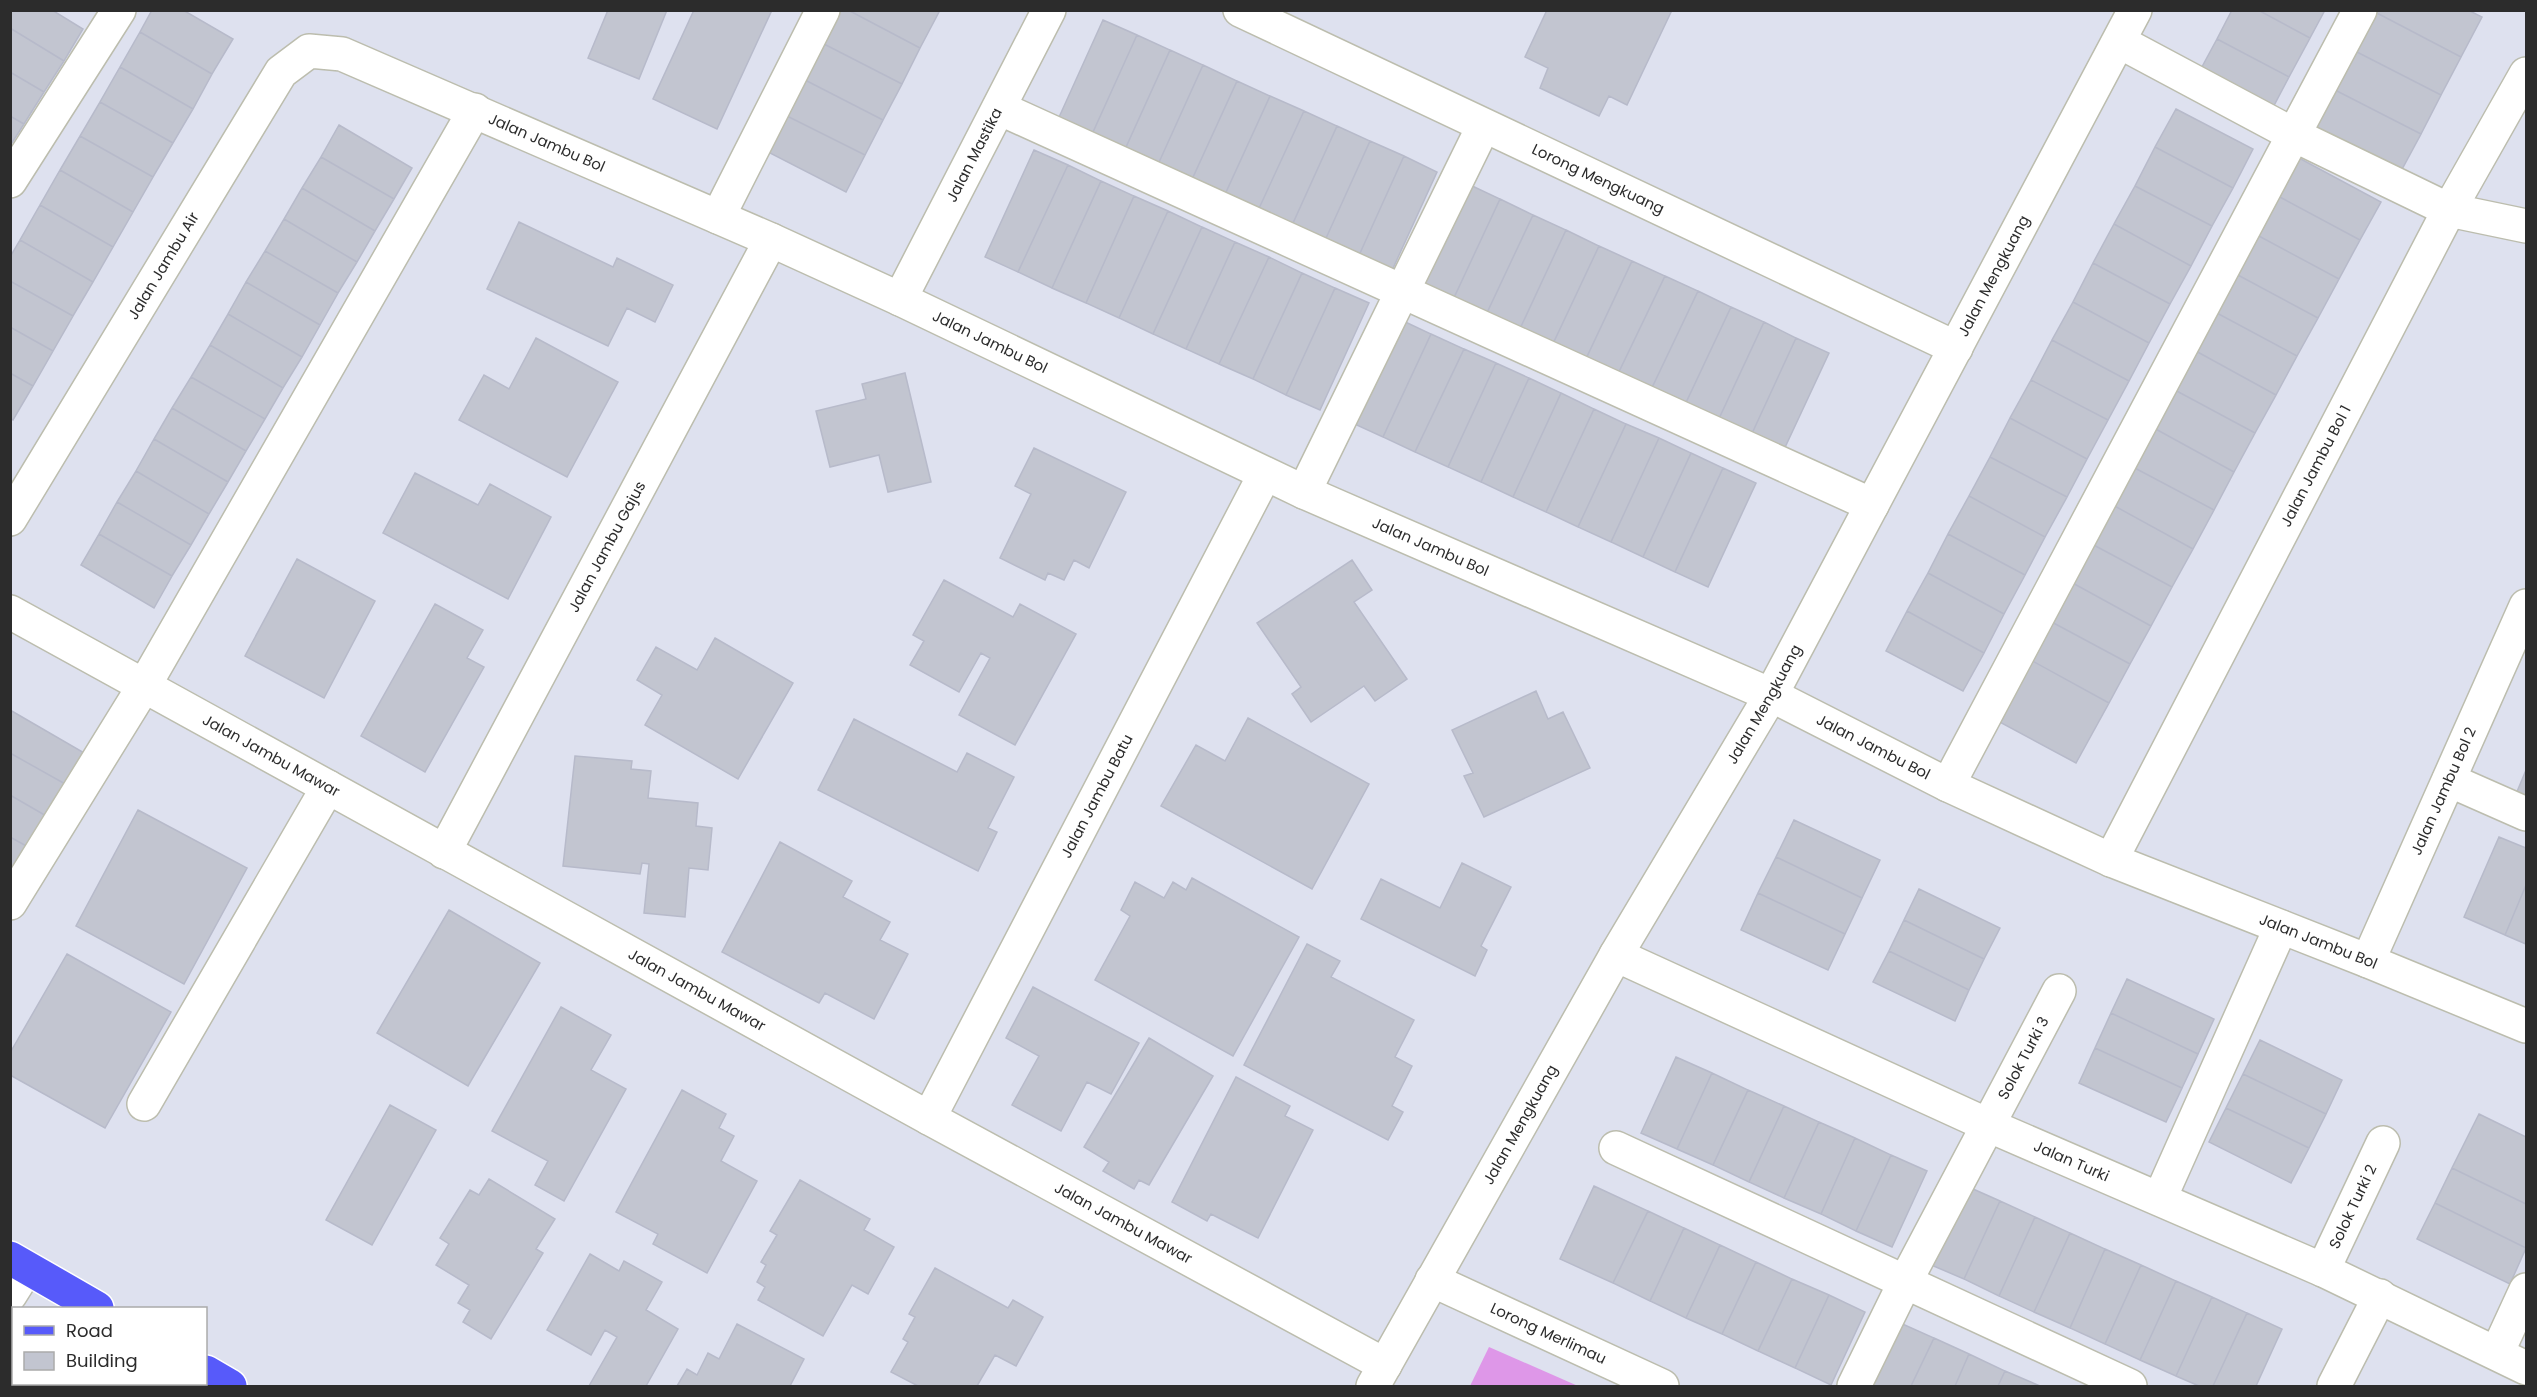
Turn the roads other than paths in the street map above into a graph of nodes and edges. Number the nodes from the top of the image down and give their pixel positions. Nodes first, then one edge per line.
1 (119, 10) edge
2 (823, 10) edge
3 (1049, 10) edge
4 (1240, 10) edge
5 (2135, 10) edge
6 (2360, 10) edge
7 (2120, 42) junction
8 (342, 54) joint
9 (2526, 74) edge
10 (999, 108) junction
11 (475, 110) junction
12 (1483, 127) junction
13 (2294, 135) junction
14 (10, 182) edge
15 (2449, 210) junction
16 (718, 217) junction
17 (2526, 226) edge
18 (771, 240) junction
19 (1403, 292) junction
20 (900, 299) junction
21 (1956, 348) junction
22 (1266, 474) junction
23 (1304, 492) junction
24 (1872, 505) junction
25 (10, 519) edge
26 (10, 612) edge
27 (2524, 617) edge
28 (144, 686) junction
29 (1771, 695) junction
30 (2449, 780) junction
31 (1948, 785) junction
32 (328, 787) junction
33 (2526, 814) edge
34 (444, 852) junction
35 (2111, 860) junction
36 (10, 903) edge
37 (2281, 927) junction
38 (1616, 955) junction
39 (2368, 961) junction
40 (2059, 992) dead end
41 (2526, 1026) edge
42 (144, 1104) dead end
43 (929, 1118) junction
44 (1989, 1126) junction
45 (2383, 1143) dead end
46 (1616, 1148) dead end
47 (2160, 1198) junction
48 (19, 1263) edge
49 (2323, 1270) junction
50 (1432, 1280) junction
51 (1905, 1282) junction
52 (2526, 1290) edge
53 (10, 1295) edge
54 (2380, 1296) junction
55 (95, 1307) edge
56 (2497, 1353) junction
57 (2526, 1368) edge
58 (207, 1373) edge
59 (1379, 1376) edge
60 (230, 1386) edge
61 (1662, 1386) edge
62 (1854, 1386) edge
63 (2130, 1386) edge
64 (2334, 1386) edge

1 - 14 street
2 - 16 street
3 - 10 street, Jalan Mastika
4 - 12 street, Lorong Mengkuang
5 - 7 street, Jalan Mengkuang
6 - 13 street
7 - 13 street
7 - 21 street, Jalan Mengkuang
8 - 11 street, Jalan Jambu Bol
8 - 25 street, Jalan Jambu Air
9 - 15 street, Jalan Jambu Bol 1
10 - 19 street
10 - 20 street, Jalan Mastika
11 - 16 street, Jalan Jambu Bol
11 - 28 street
12 - 19 street
12 - 21 street, Lorong Mengkuang
13 - 15 street
13 - 31 street
15 - 17 street
15 - 35 street, Jalan Jambu Bol 1
16 - 18 street, Jalan Jambu Bol
18 - 20 street, Jalan Jambu Bol
18 - 34 street, Jalan Jambu Gajus
19 - 23 street
19 - 24 street
20 - 22 street, Jalan Jambu Bol
21 - 24 street, Jalan Mengkuang
22 - 23 street, Jalan Jambu Bol
22 - 43 street, Jalan Jambu Batu
23 - 29 street, Jalan Jambu Bol
24 - 29 street, Jalan Mengkuang
26 - 28 street, Jalan Jambu Mawar
27 - 30 street, Jalan Jambu Bol 2
28 - 32 street, Jalan Jambu Mawar
28 - 36 street
29 - 31 street, Jalan Jambu Bol
29 - 38 street, Jalan Mengkuang
30 - 33 street
30 - 39 street, Jalan Jambu Bol 2
31 - 35 street, Jalan Jambu Bol
32 - 34 street, Jalan Jambu Mawar
32 - 42 street
34 - 43 street, Jalan Jambu Mawar
35 - 37 street, Jalan Jambu Bol
37 - 39 street, Jalan Jambu Bol
37 - 47 street
38 - 44 street, Jalan Turki
38 - 50 street, Jalan Mengkuang
39 - 41 street, Jalan Jambu Bol
40 - 44 street, Solok Turki 3
43 - 59 street, Jalan Jambu Mawar
44 - 47 street, Jalan Turki
44 - 51 street, Solok Turki 3
45 - 49 street, Solok Turki 2
46 - 51 street
47 - 49 street, Jalan Turki
48 - 53 street
48 - 55 main road
49 - 54 street, Jalan Turki
50 - 59 street, Jalan Mengkuang
50 - 61 street, Lorong Merlimau
51 - 62 street, Solok Turki 3
51 - 63 street
52 - 56 street
54 - 56 street, Jalan Turki
54 - 64 street
56 - 57 street, Jalan Turki
58 - 60 main road

